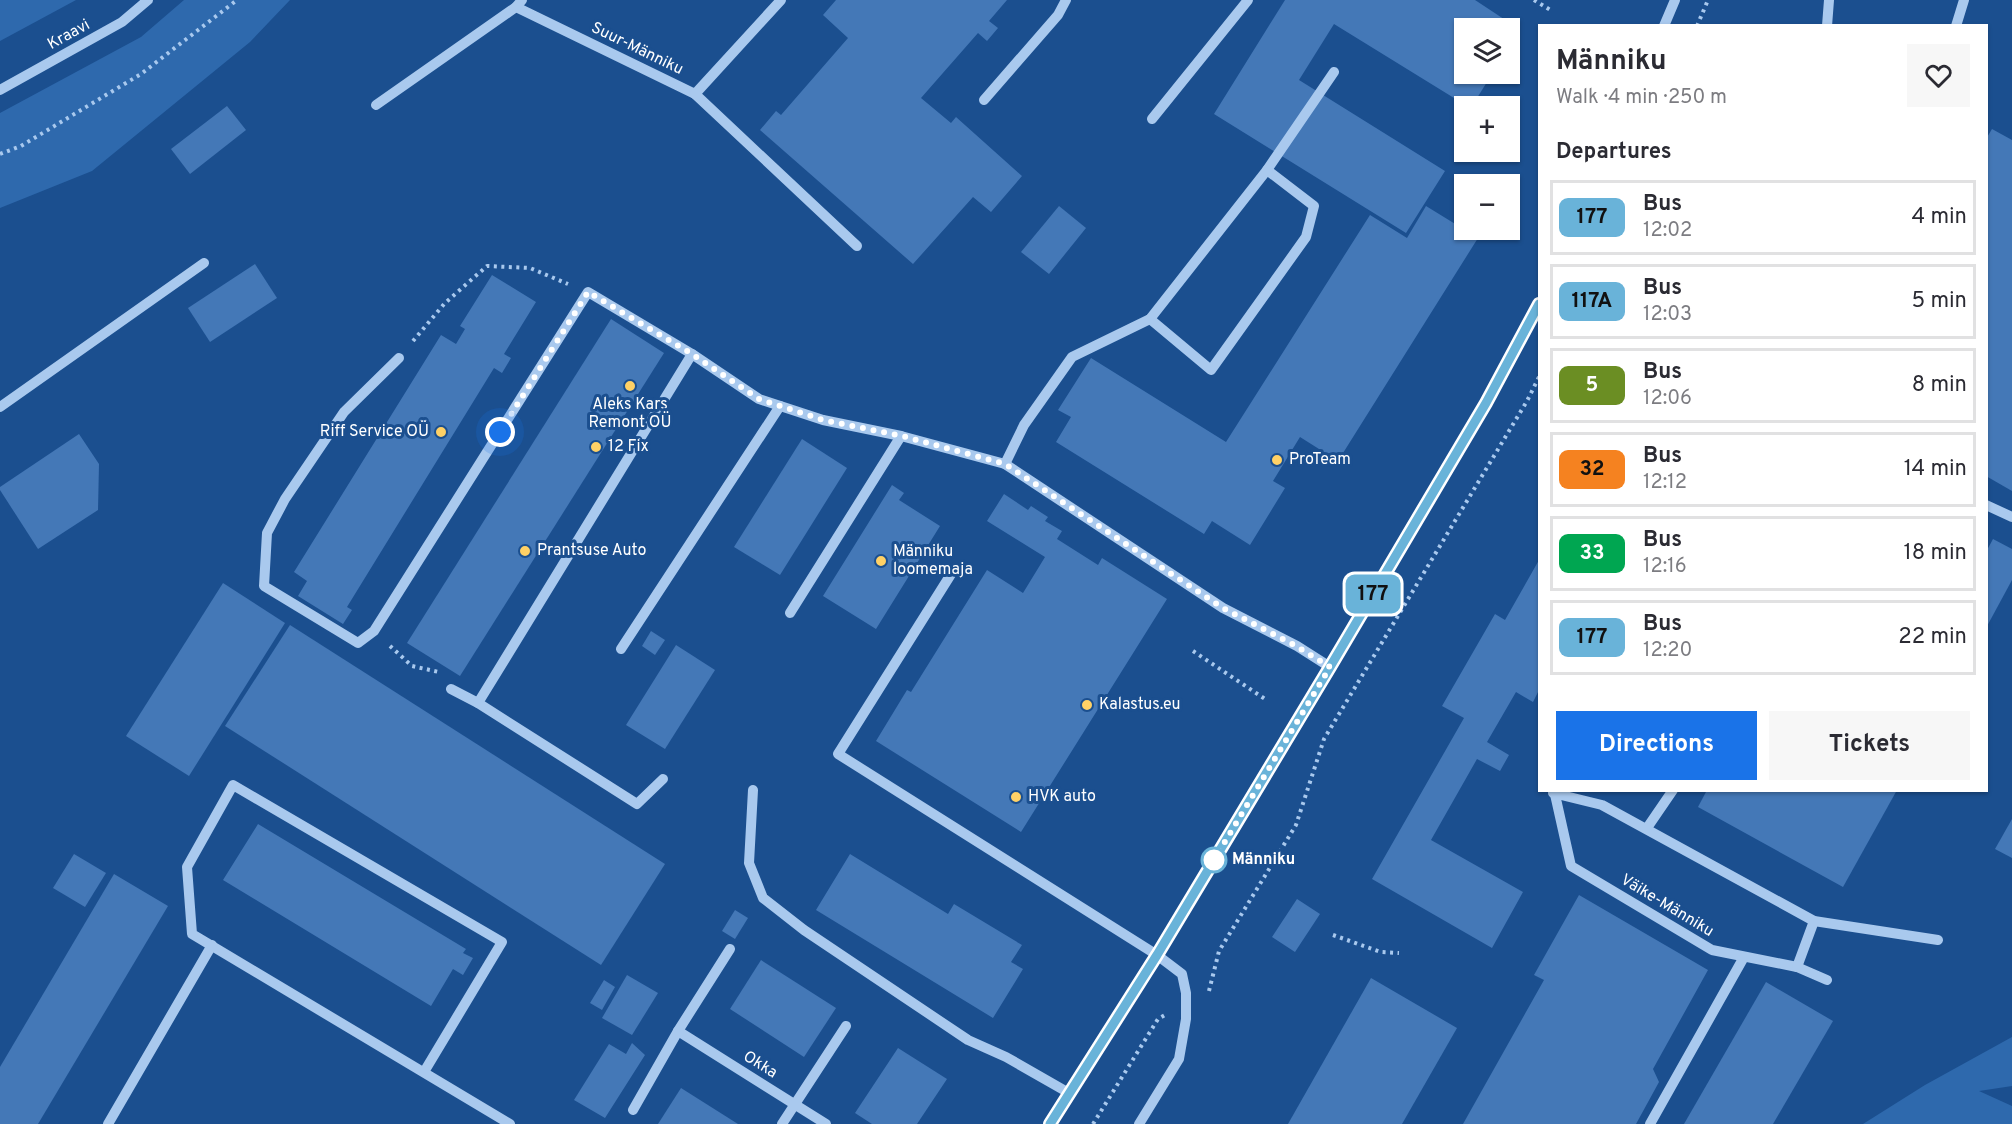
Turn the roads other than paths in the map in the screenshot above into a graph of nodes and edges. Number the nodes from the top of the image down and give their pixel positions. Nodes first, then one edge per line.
1 (148, 0) edge
2 (781, 0) edge
3 (1066, 0) edge
4 (1248, 0) edge
5 (1675, 0) edge
6 (1828, 0) edge
7 (1964, 0) edge
8 (519, 3) edge
9 (1665, 24) edge
10 (1827, 24) edge
11 (1957, 24) edge
12 (1334, 72) dead end
13 (0, 90) edge
14 (695, 94) junction
15 (984, 100) dead end
16 (376, 105) dead end
17 (1152, 119) dead end
18 (1267, 170) junction
19 (857, 246) dead end
20 (204, 262) dead end
21 (1538, 306) edge
22 (1150, 319) junction
23 (692, 354) junction
24 (399, 358) road end
25 (780, 406) junction
26 (0, 407) edge
27 (902, 436) junction
28 (1005, 464) junction
29 (1988, 506) edge
30 (2012, 517) edge
31 (954, 571) dead end
32 (790, 613) dead end
33 (621, 649) dead end
34 (1330, 667) junction
35 (451, 689) road end
36 (478, 704) junction
37 (663, 779) dead end
38 (753, 790) dead end
39 (1553, 792) edge
40 (1672, 792) edge
41 (1647, 828) junction
42 (1814, 921) junction
43 (1938, 940) dead end
44 (212, 945) junction
45 (730, 949) dead end
46 (1157, 955) junction
47 (1744, 957) junction
48 (1797, 967) junction
49 (1827, 980) dead end
50 (846, 1026) dead end
51 (678, 1031) junction
52 (424, 1072) junction
53 (1069, 1094) junction
54 (795, 1105) junction
55 (633, 1110) dead end
56 (108, 1124) edge
57 (510, 1124) edge
58 (782, 1124) edge
59 (826, 1124) edge
60 (1050, 1124) edge
61 (1139, 1124) edge
62 (1650, 1124) edge

1 - 13 street, Kraavi
2 - 14 street, Suur-Männiku
3 - 15 street
4 - 17 street
5 - 9 street
6 - 10 street
7 - 11 street
8 - 14 street, Suur-Männiku
8 - 16 street
12 - 18 street
14 - 19 street
18 - 22 street
18 - 22 street
20 - 26 street
21 - 34 street
22 - 28 street
23 - 24 street
23 - 25 street
23 - 36 street
25 - 27 street
25 - 33 street
27 - 28 street
27 - 32 street
28 - 34 street
29 - 30 street
31 - 46 street
34 - 46 street
35 - 36 street
36 - 37 street
38 - 53 street
39 - 41 street
39 - 47 street, Väike-Männiku
40 - 41 street
41 - 42 street
42 - 43 street
42 - 48 street
44 - 52 street
44 - 52 street
44 - 56 street
45 - 51 street
46 - 53 street
46 - 61 street
47 - 48 street, Väike-Männiku
47 - 62 street
48 - 49 street, Väike-Männiku
50 - 54 street
51 - 54 street, Okka
51 - 55 street
52 - 57 street
53 - 60 street
54 - 58 street
54 - 59 street, Okka

